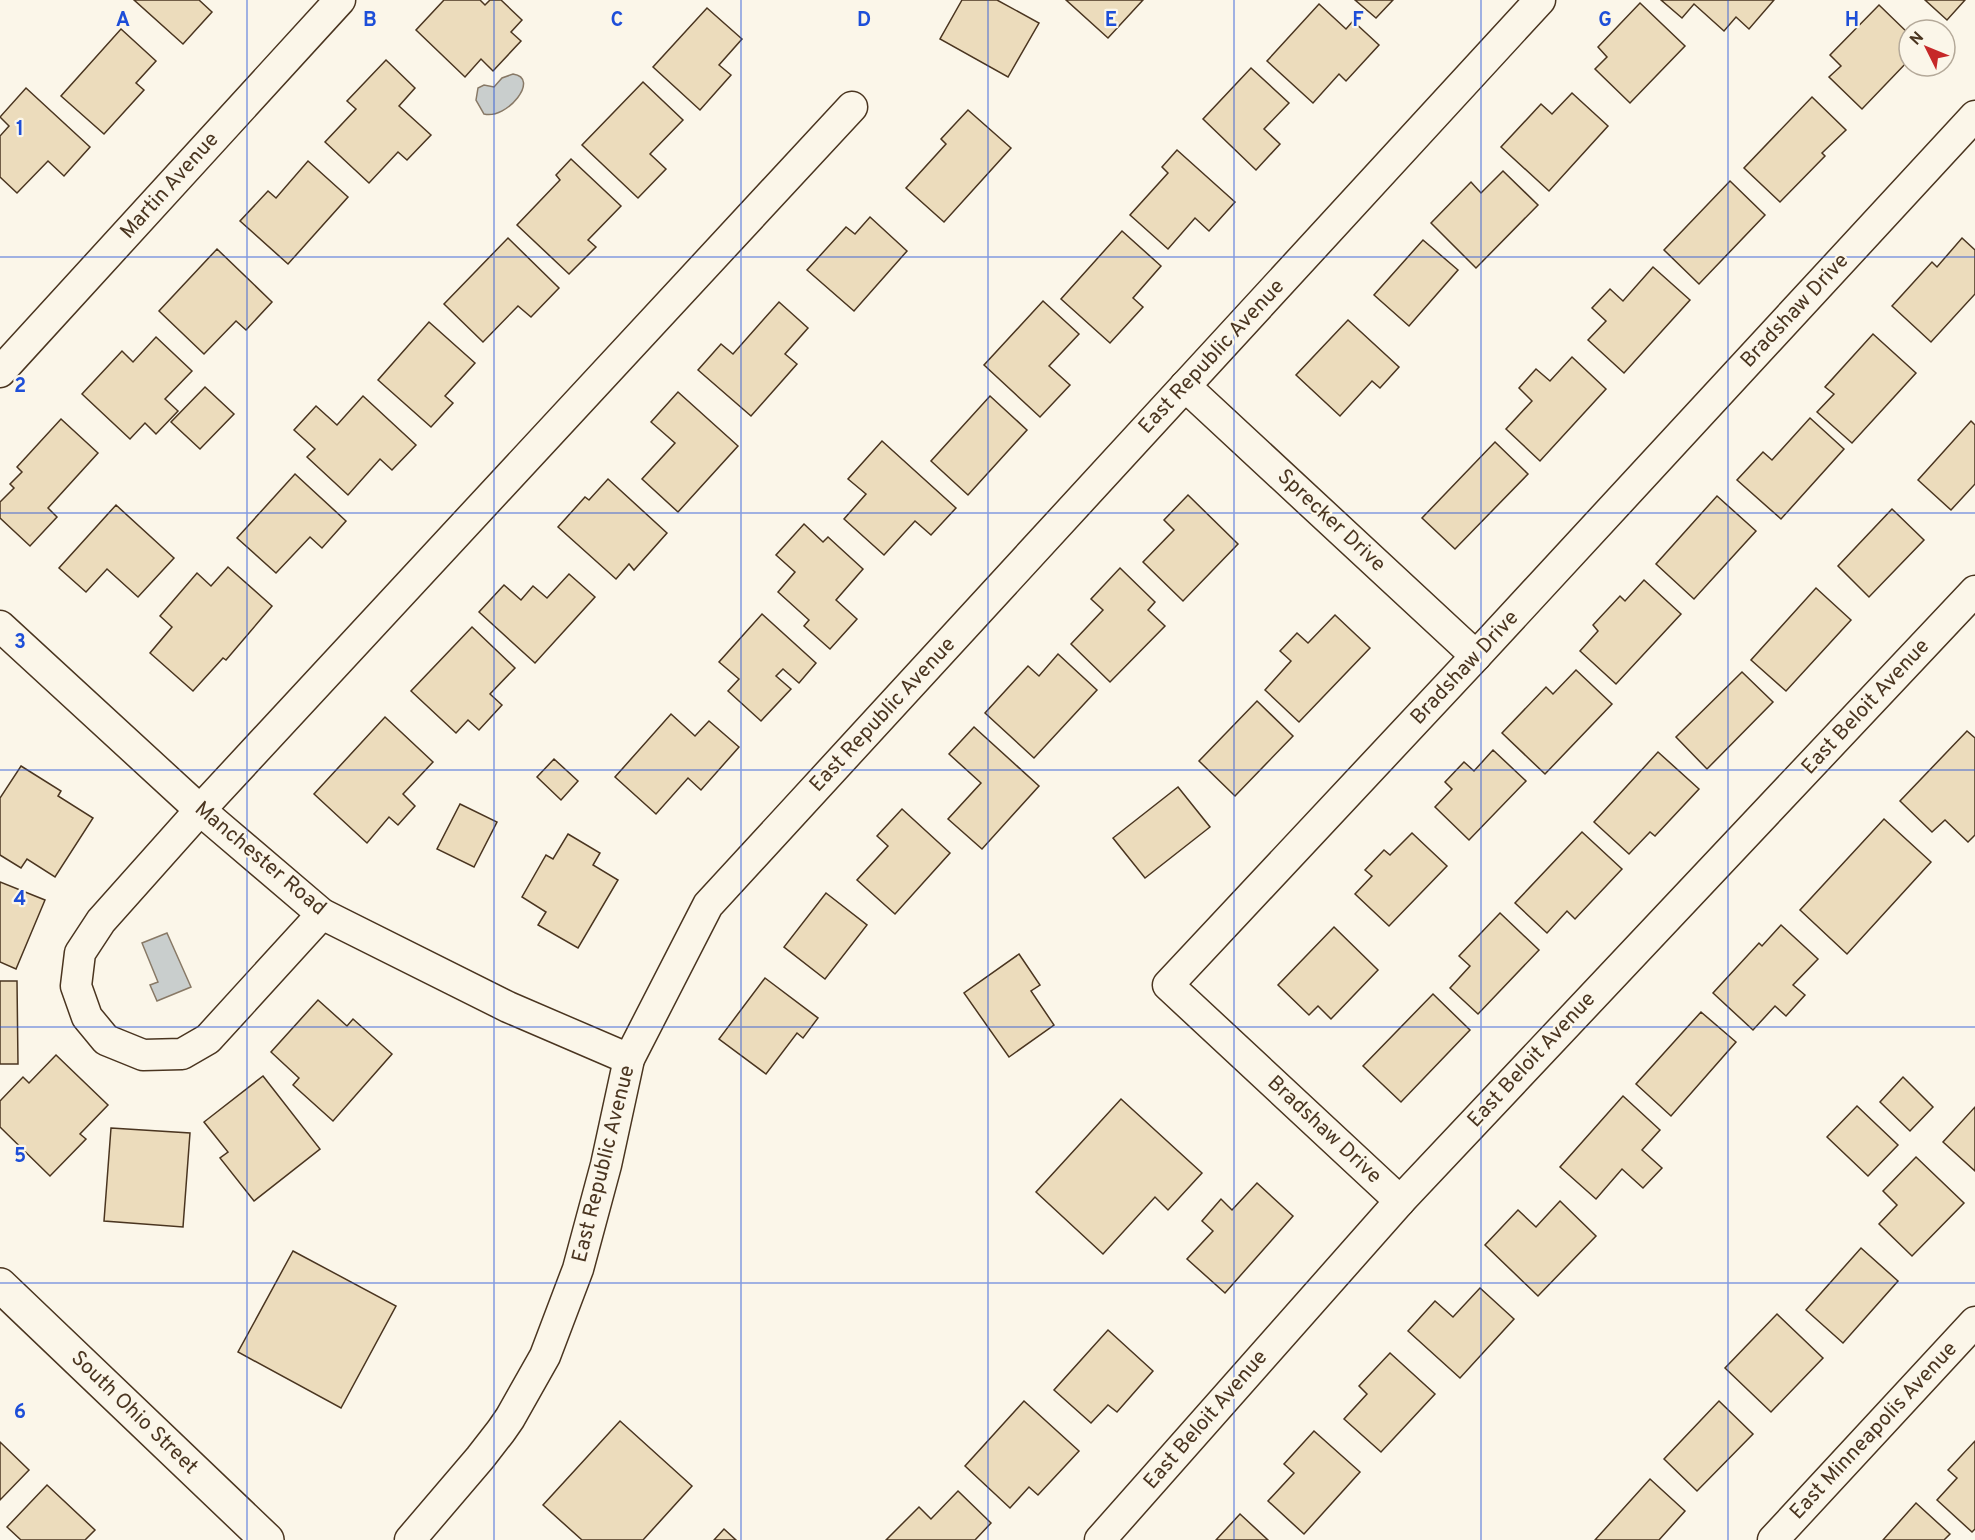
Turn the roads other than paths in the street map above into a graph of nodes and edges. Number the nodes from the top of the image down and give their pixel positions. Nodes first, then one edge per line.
1 (340, 0) edge
2 (1540, 0) edge
3 (852, 107) dead end
4 (1975, 116) edge
5 (0, 372) edge
6 (1185, 386) junction
7 (1975, 591) edge
8 (0, 626) edge
9 (1476, 656) junction
10 (200, 810) junction
11 (322, 914) junction
12 (629, 1059) junction
13 (1400, 1201) junction
14 (0, 1285) edge
15 (1975, 1322) edge
16 (267, 1540) edge
17 (410, 1540) edge
18 (1100, 1540) edge
19 (1773, 1540) edge

1 - 5 street, Martin Avenue
2 - 6 street, East Republic Avenue
3 - 10 street
4 - 9 street, Bradshaw Drive
6 - 9 street, Sprecker Drive
6 - 12 street, East Republic Avenue
7 - 13 street, East Beloit Avenue
8 - 10 street, Manchester Road
9 - 13 street, Bradshaw Drive
10 - 11 street, Manchester Road
10 - 11 street
11 - 12 street, Manchester Road
12 - 17 street, East Republic Avenue
13 - 18 street, East Beloit Avenue
14 - 16 main road, South Ohio Street
15 - 19 street, East Minneapolis Avenue

